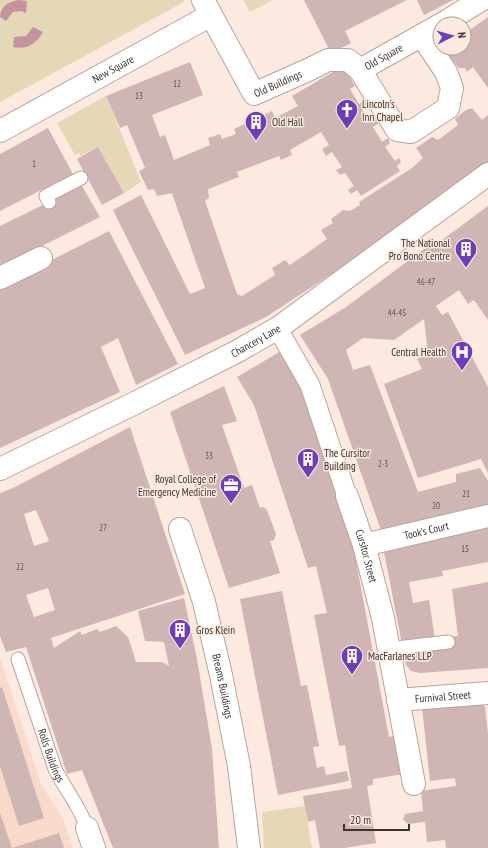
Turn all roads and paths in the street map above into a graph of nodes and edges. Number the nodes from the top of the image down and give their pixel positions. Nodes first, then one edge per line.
1 (481, 0) edge
2 (208, 8) edge
3 (455, 16) edge
4 (432, 30) edge
5 (442, 56) edge
6 (360, 70) junction
7 (0, 131) edge
8 (488, 174) edge
9 (81, 178) dead end
10 (49, 202) dead end
11 (41, 258) dead end
12 (0, 278) edge
13 (283, 338) dead end
14 (0, 469) edge
15 (347, 496) joint
16 (488, 516) edge
17 (180, 528) dead end
18 (364, 545) junction
19 (448, 642) dead end
20 (388, 649) junction
21 (18, 658) dead end
22 (488, 693) edge
23 (398, 700) junction
24 (414, 784) dead end
25 (91, 838) edge
26 (249, 848) edge

1 - 3 street, Old Square
2 - 6 street, Old Buildings
2 - 7 street, New Square
4 - 6 street, Old Square
5 - 6 street, Old Square
8 - 14 street, Chancery Lane
9 - 10 lane
11 - 12 street
13 - 15 street, Cursitor Street
15 - 18 street, Cursitor Street
16 - 18 street, Took's Court
17 - 26 street, Breams Buildings
18 - 20 street, Cursitor Street
19 - 20 lane
20 - 23 street, Cursitor Street
21 - 25 lane, Rolls Buildings
22 - 23 street, Furnival Street
23 - 24 street, Cursitor Street

